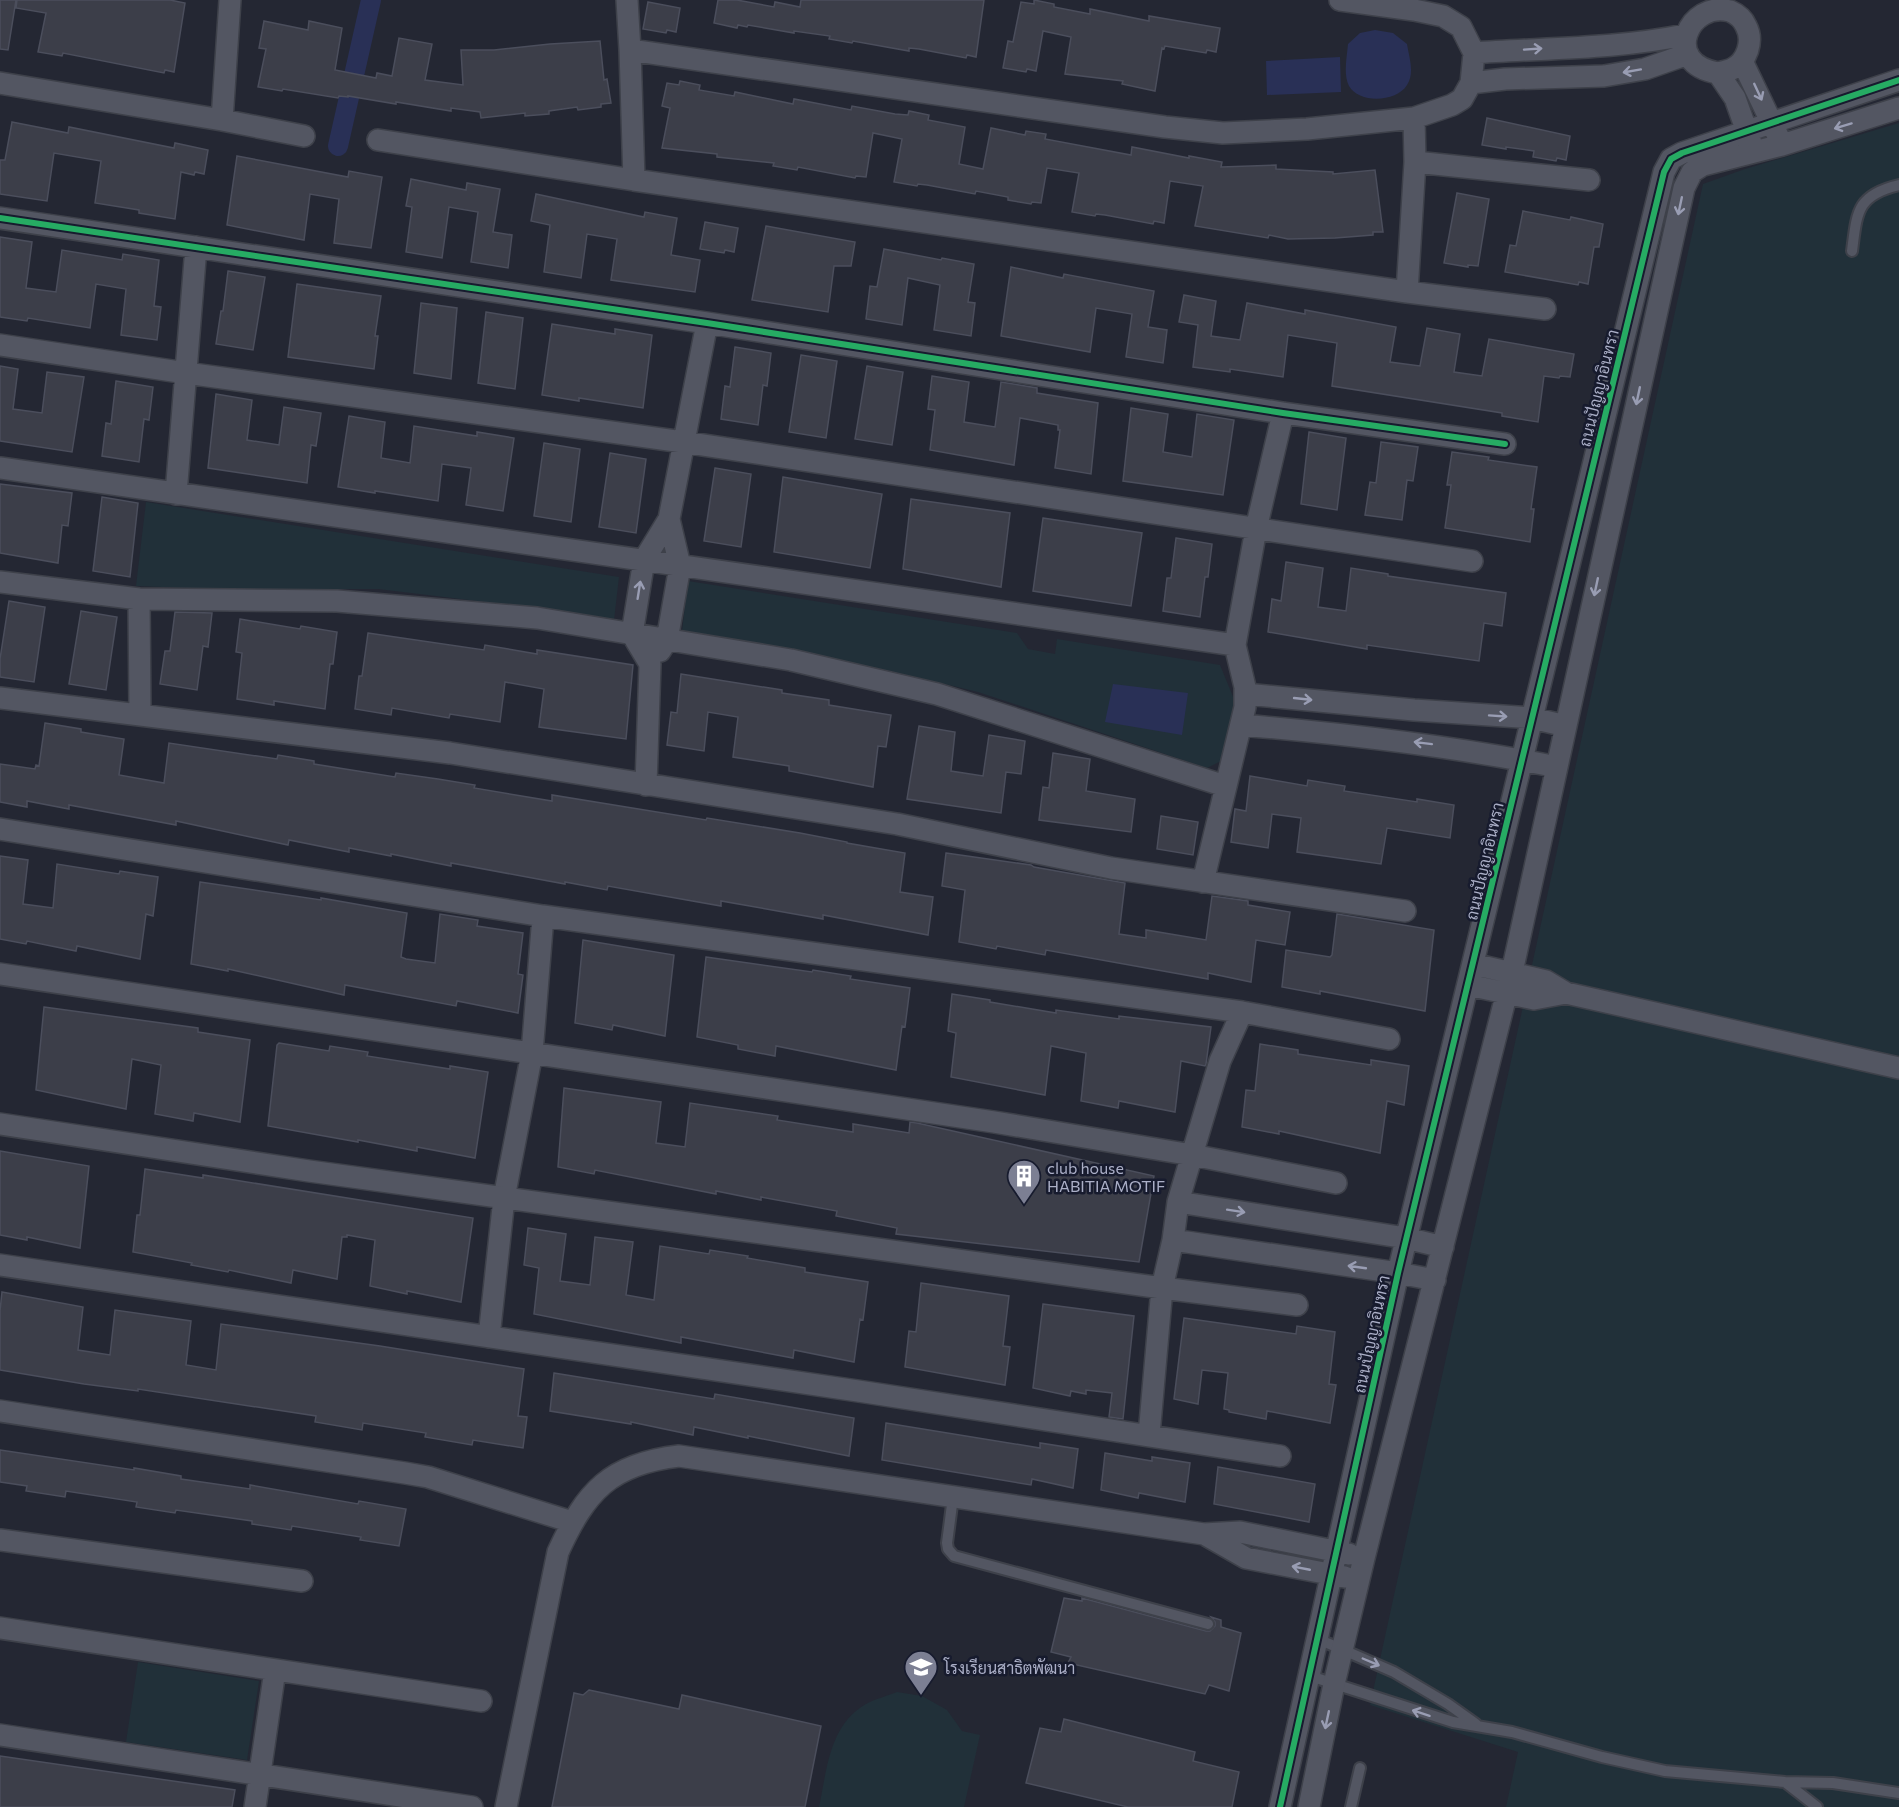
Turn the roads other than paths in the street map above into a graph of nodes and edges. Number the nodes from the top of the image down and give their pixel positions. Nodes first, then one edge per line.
1 (230, 0) edge
2 (627, 0) edge
3 (1340, 0) edge
4 (1414, 5) edge
5 (1704, 5) edge
6 (1727, 5) edge
7 (1686, 45) junction
8 (630, 50) junction
9 (1474, 52) junction
10 (1742, 61) junction
11 (1718, 73) junction
12 (1899, 80) edge
13 (0, 83) edge
14 (1471, 83) junction
15 (1899, 108) edge
16 (1414, 118) junction
17 (222, 120) junction
18 (1772, 124) junction
19 (1747, 131) junction
20 (304, 136) dead end
21 (378, 141) dead end
22 (1782, 145) junction
23 (1754, 152) junction
24 (1415, 162) junction
25 (634, 180) junction
26 (1589, 180) dead end
27 (1899, 185) edge
28 (0, 218) edge
29 (196, 247) junction
30 (1852, 251) dead end
31 (1407, 292) junction
32 (1545, 309) dead end
33 (707, 323) junction
34 (0, 345) edge
35 (186, 373) junction
36 (1283, 413) junction
37 (683, 442) junction
38 (1505, 444) dead end
39 (0, 468) edge
40 (176, 494) junction
41 (669, 519) junction
42 (1256, 529) junction
43 (644, 560) junction
44 (1472, 561) dead end
45 (680, 566) junction
46 (0, 582) edge
47 (139, 599) junction
48 (632, 634) junction
49 (667, 640) junction
50 (1235, 645) junction
51 (650, 664) junction
52 (1245, 694) junction
53 (0, 698) edge
54 (1369, 706) junction
55 (140, 714) junction
56 (1532, 718) junction
57 (1241, 725) junction
58 (1566, 726) junction
59 (1367, 736) junction
60 (1522, 760) junction
61 (1557, 767) junction
62 (646, 785) junction
63 (1225, 786) junction
64 (0, 829) edge
65 (1203, 882) junction
66 (1406, 911) dead end
67 (543, 916) junction
68 (1473, 964) junction
69 (1512, 972) junction
70 (0, 974) edge
71 (1468, 985) junction
72 (1566, 993) junction
73 (1506, 994) junction
74 (1242, 1012) junction
75 (1389, 1039) dead end
76 (531, 1053) junction
77 (1899, 1068) edge
78 (0, 1124) edge
79 (1191, 1155) junction
80 (1336, 1183) dead end
81 (504, 1198) junction
82 (1178, 1202) junction
83 (1406, 1238) junction
84 (1173, 1240) junction
85 (1443, 1247) junction
86 (0, 1265) edge
87 (1398, 1273) junction
88 (1435, 1280) junction
89 (1162, 1288) junction
90 (1297, 1305) dead end
91 (489, 1337) junction
92 (0, 1411) edge
93 (1149, 1435) junction
94 (1280, 1456) dead end
95 (953, 1497) junction
96 (572, 1522) junction
97 (1204, 1534) junction
98 (0, 1540) edge
99 (1337, 1552) junction
100 (1364, 1558) junction
101 (1332, 1574) junction
102 (302, 1581) dead end
103 (1359, 1581) junction
104 (1208, 1624) dead end
105 (0, 1628) edge
106 (1318, 1639) junction
107 (1344, 1650) junction
108 (275, 1670) junction
109 (1310, 1676) junction
110 (1334, 1684) junction
111 (481, 1701) dead end
112 (1478, 1725) junction
113 (0, 1735) edge
114 (1360, 1768) dead end
115 (260, 1775) junction
116 (1785, 1782) junction
117 (1899, 1793) edge
118 (255, 1807) edge
119 (472, 1807) edge
120 (506, 1807) edge
121 (1280, 1807) edge
122 (1309, 1807) edge
123 (1351, 1807) edge
124 (1817, 1807) edge

1 - 17 street
2 - 8 street
3 - 4 street
4 - 9 street
5 - 6 street
5 - 7 street
6 - 10 street
9 -> 7 street
7 - 11 street
7 -> 14 street
8 - 16 street
8 - 25 street
9 - 14 street
10 - 11 street
10 -> 18 street
11 - 19 street
12 - 18 street, ถนนปัญญาอินทรา
13 - 17 street
14 - 16 street
15 -> 22 street
16 - 24 street
17 - 20 street
18 - 19 street, ถนนปัญญาอินทรา
18 - 22 street
19 - 23 street
19 - 56 street, ถนนปัญญาอินทรา
21 - 25 street
22 - 23 street
23 -> 58 street
24 - 26 street
24 - 31 street
25 - 31 street
27 - 30 lane
28 - 29 street
29 - 33 street
29 - 35 street
31 - 32 street
33 - 36 street
33 - 37 street
34 - 35 street
35 - 37 street
35 - 40 street
36 - 38 street
36 - 42 street
37 - 41 street
37 - 42 street
39 - 40 street
40 - 43 street
41 - 43 street
41 - 45 street
42 - 44 street
42 - 50 street
43 - 45 street
48 -> 43 street
45 - 49 street
45 - 50 street
46 - 47 street
47 - 48 street
47 - 55 street
48 - 49 street
48 - 51 street
49 - 51 street
49 - 63 street
50 - 52 street
51 - 62 street
52 -> 54 street
52 - 57 street
53 - 55 street
54 -> 56 street
54 - 59 street
55 - 62 street
56 - 58 street
56 - 60 street, ถนนปัญญาอินทรา
57 - 59 street
57 - 63 street
58 - 61 street
60 -> 59 street
60 - 61 street
60 - 68 street, ถนนปัญญาอินทรา
61 - 69 street
62 - 65 street
63 - 65 street
64 - 67 street
65 - 66 street
67 - 74 street
67 - 76 street
68 - 69 street
68 - 71 street, ถนนปัญญาอินทรา
69 - 72 street
69 - 73 street
70 - 76 street
71 - 73 street
71 - 83 street, ถนนปัญญาอินทรา
72 - 73 street
72 - 77 street
73 - 85 street
74 - 75 street
74 - 79 street
76 - 79 street
76 - 81 street
78 - 81 street
79 - 80 street
79 - 82 street
81 - 89 street
81 - 91 street
82 -> 83 street
82 - 84 street
83 - 85 street
83 - 87 street, ถนนปัญญาอินทรา
87 -> 84 street
84 - 89 street
85 - 88 street
86 - 91 street
87 - 88 street
87 - 99 street, ถนนปัญญาอินทรา
88 - 100 street
89 - 90 street
89 - 93 street
91 - 93 street
92 - 96 street
93 - 94 street
95 - 96 street
95 - 97 street
95 - 104 lane
96 - 120 street
97 - 99 street
101 -> 97 street
98 - 102 street
99 - 100 street
99 - 101 street, ถนนปัญญาอินทรา
100 - 103 street
101 - 103 street
101 - 106 street, ถนนปัญญาอินทรา
103 - 107 street
105 - 108 street
106 - 107 lane
106 - 109 street, ถนนปัญญาอินทรา
107 - 110 street
107 -> 112 lane
108 - 111 street
108 - 115 street
109 - 110 lane
109 - 121 street, ถนนปัญญาอินทรา
112 -> 110 lane
110 -> 122 street
112 - 116 lane
113 - 115 street
114 - 123 lane
115 - 118 street
115 - 119 street
116 - 117 lane
116 - 124 lane

